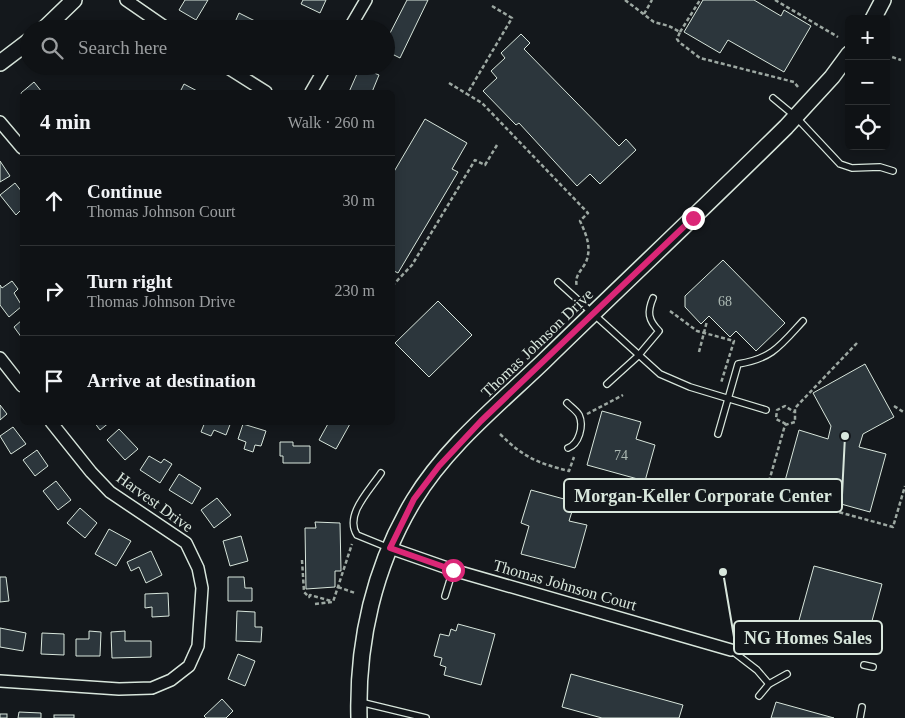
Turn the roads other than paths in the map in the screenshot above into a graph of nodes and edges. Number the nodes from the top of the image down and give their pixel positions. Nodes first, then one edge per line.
1 (74, 0) edge
2 (126, 0) edge
3 (366, 0) edge
4 (883, 0) edge
5 (142, 5) edge
6 (875, 15) edge
7 (53, 20) edge
8 (158, 20) edge
9 (354, 20) edge
10 (20, 48) edge
11 (845, 59) edge
12 (0, 62) edge
13 (239, 75) edge
14 (321, 75) edge
15 (263, 90) edge
16 (312, 90) edge
17 (773, 98) dead end
18 (796, 117) junction
19 (0, 122) edge
20 (20, 146) edge
21 (893, 171) dead end
22 (558, 282) dead end
23 (653, 298) dead end
24 (593, 313) junction
25 (803, 321) dead end
26 (638, 356) junction
27 (0, 358) edge
28 (20, 383) edge
29 (606, 384) dead end
30 (728, 398) junction
31 (567, 403) dead end
32 (766, 410) dead end
33 (54, 425) edge
34 (718, 434) dead end
35 (568, 448) dead end
36 (381, 473) dead end
37 (390, 548) junction
38 (453, 570) junction
39 (445, 596) dead end
40 (731, 650) joint
41 (864, 665) dead end
42 (873, 667) dead end
43 (787, 674) dead end
44 (0, 682) edge
45 (769, 684) junction
46 (759, 696) dead end
47 (358, 702) junction
48 (862, 707) dead end
49 (403, 715) edge
50 (359, 718) edge
51 (426, 718) edge
52 (860, 718) edge

1 - 7 street
2 - 5 street
3 - 9 street
4 - 6 street
5 - 8 street
10 - 12 street
11 - 18 street, Thomas Johnson Drive
13 - 15 street
14 - 16 street
17 - 18 lane
18 - 21 lane
18 - 24 street, Thomas Johnson Drive
19 - 20 street
22 - 24 lane
23 - 26 lane
24 - 26 lane
24 - 37 street, Thomas Johnson Drive
25 - 30 lane
26 - 29 lane
26 - 30 lane
27 - 28 street
30 - 32 lane
30 - 34 lane
31 - 35 lane
33 - 44 street, Harvest Drive
36 - 37 lane
37 - 38 street, Thomas Johnson Court
37 - 47 street, Thomas Johnson Drive
38 - 39 lane
38 - 40 street, Thomas Johnson Court
40 - 45 lane
41 - 42 lane
43 - 45 lane
45 - 46 lane
47 - 49 lane
47 - 50 street, Thomas Johnson Drive
48 - 52 lane
49 - 51 lane

